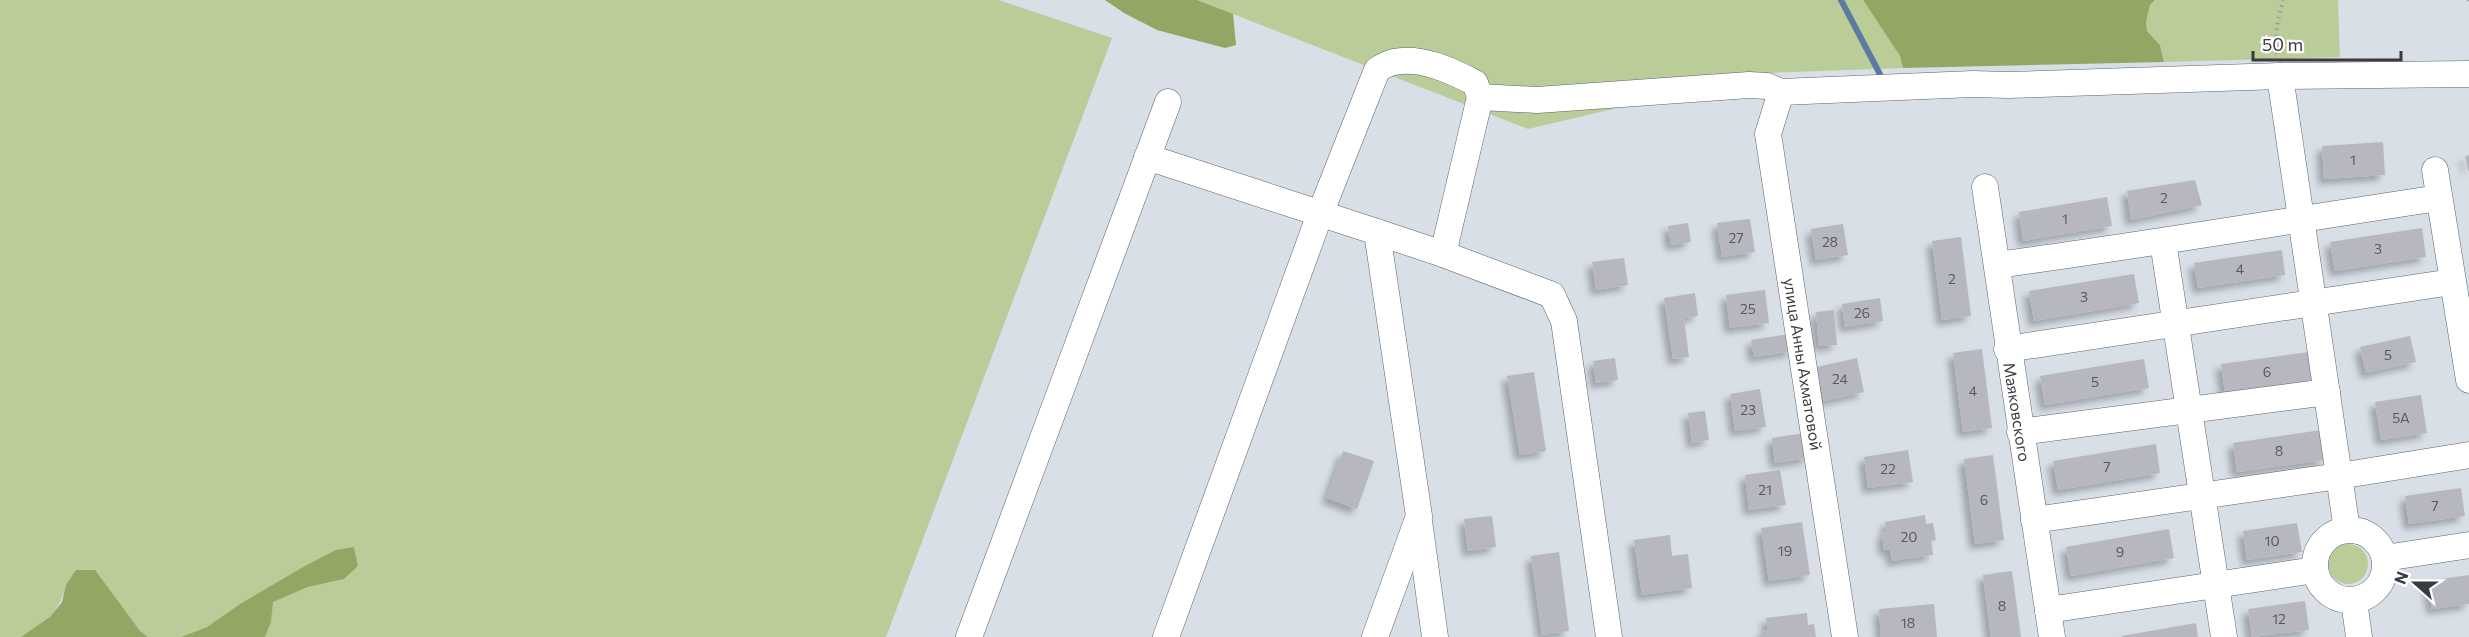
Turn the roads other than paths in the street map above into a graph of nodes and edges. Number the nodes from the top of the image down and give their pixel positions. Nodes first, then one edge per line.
1 (2469, 74) edge
2 (2280, 76) junction
3 (1781, 92) junction
4 (1480, 96) junction
5 (1168, 102) dead end
6 (1146, 157) junction
7 (2435, 170) dead end
8 (1985, 187) dead end
9 (2439, 198) junction
10 (1320, 214) junction
11 (2301, 219) junction
12 (1377, 232) junction
13 (2163, 242) junction
14 (1443, 254) junction
15 (1997, 265) junction
16 (2452, 282) junction
17 (2313, 302) junction
18 (2175, 324) junction
19 (2007, 349) junction
20 (2469, 380) edge
21 (2326, 392) junction
22 (2188, 411) junction
23 (2020, 432) junction
24 (2469, 455) edge
25 (2339, 476) junction
26 (2202, 496) junction
27 (1419, 516) junction
28 (2034, 520) junction
29 (2347, 530) junction
30 (2469, 545) edge
31 (2385, 558) junction
32 (2315, 570) junction
33 (2216, 586) junction
34 (2354, 601) junction
35 (2048, 610) junction
36 (969, 637) edge
37 (1166, 637) edge
38 (1375, 637) edge
39 (1435, 637) edge
40 (1609, 637) edge
41 (1845, 637) edge
42 (2052, 637) edge
43 (2224, 637) edge
44 (2360, 637) edge

1 - 2 street
2 - 3 street
2 - 11 street
3 - 4 street
3 - 41 street, улица Анны Ахматовой
4 - 10 street
4 - 14 street
5 - 6 street
6 - 10 street
6 - 36 street
7 - 9 street
8 - 15 street, Маяковского
9 - 11 street
9 - 16 street
10 - 12 street
10 - 37 street
11 - 13 street
11 - 17 street
12 - 14 street
12 - 27 street
13 - 15 street
13 - 18 street
14 - 40 street
15 - 19 street, Маяковского
16 - 17 street
16 - 20 street
17 - 18 street
17 - 21 street
18 - 19 street
18 - 22 street
19 - 23 street, Маяковского
21 - 22 street
21 - 25 street
22 - 23 street
22 - 26 street
23 - 28 street, Маяковского
24 - 25 street
25 - 26 street
25 - 29 street
26 - 28 street
26 - 33 street
27 - 38 street
27 - 39 street
28 - 35 street, Маяковского
29 - 31 street
29 - 32 street
30 - 31 street
31 - 34 street
32 - 33 street
32 - 34 street
33 - 35 street
33 - 43 street
34 - 44 street
35 - 42 street, Маяковского

